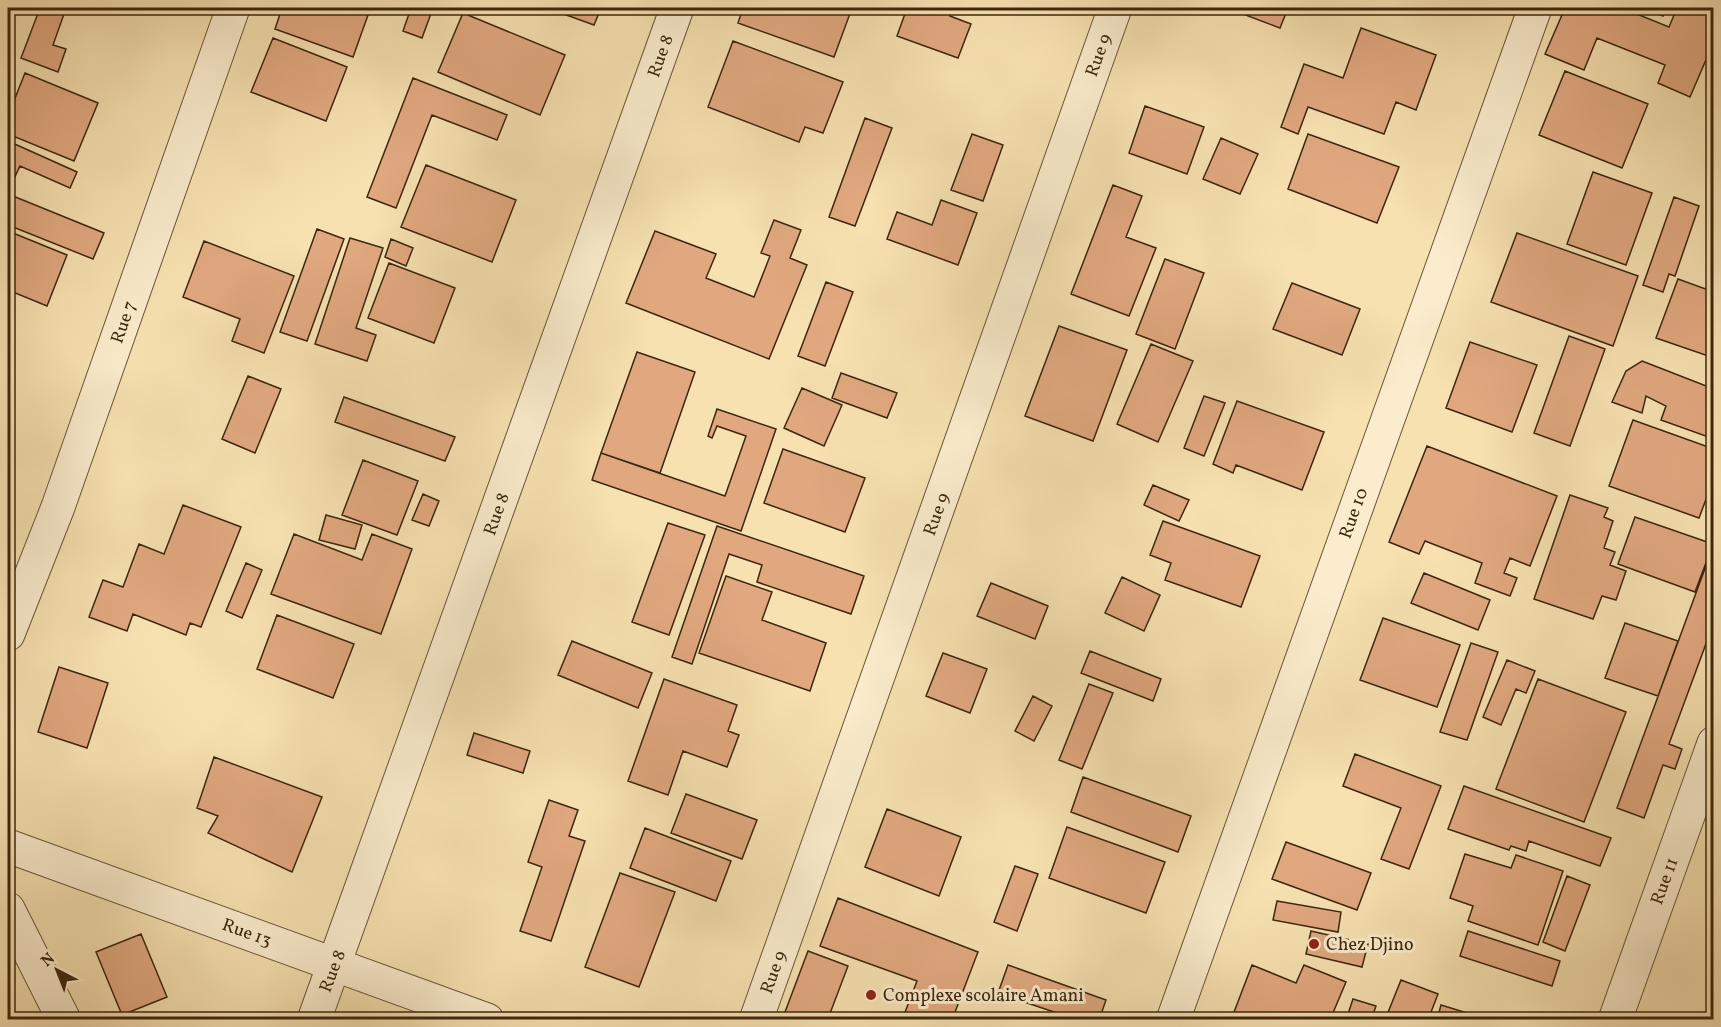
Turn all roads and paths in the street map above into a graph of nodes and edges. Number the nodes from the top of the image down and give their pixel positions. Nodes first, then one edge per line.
1 (233, 8) edge
2 (677, 8) edge
3 (1115, 8) edge
4 (1535, 8) edge
5 (8, 634) edge
6 (1713, 743) edge
7 (8, 846) edge
8 (8, 909) edge
9 (335, 964) junction
10 (64, 1020) edge
11 (314, 1020) edge
12 (487, 1020) edge
13 (756, 1020) edge
14 (1173, 1020) edge
15 (1615, 1020) edge

1 - 5 street, Rue 7
2 - 9 street, Rue 8
3 - 13 street, Rue 9
4 - 14 street, Rue 10
6 - 15 street, Rue 11
7 - 9 street, Rue 13
8 - 10 street
9 - 11 street, Rue 8
9 - 12 street, Rue 13

